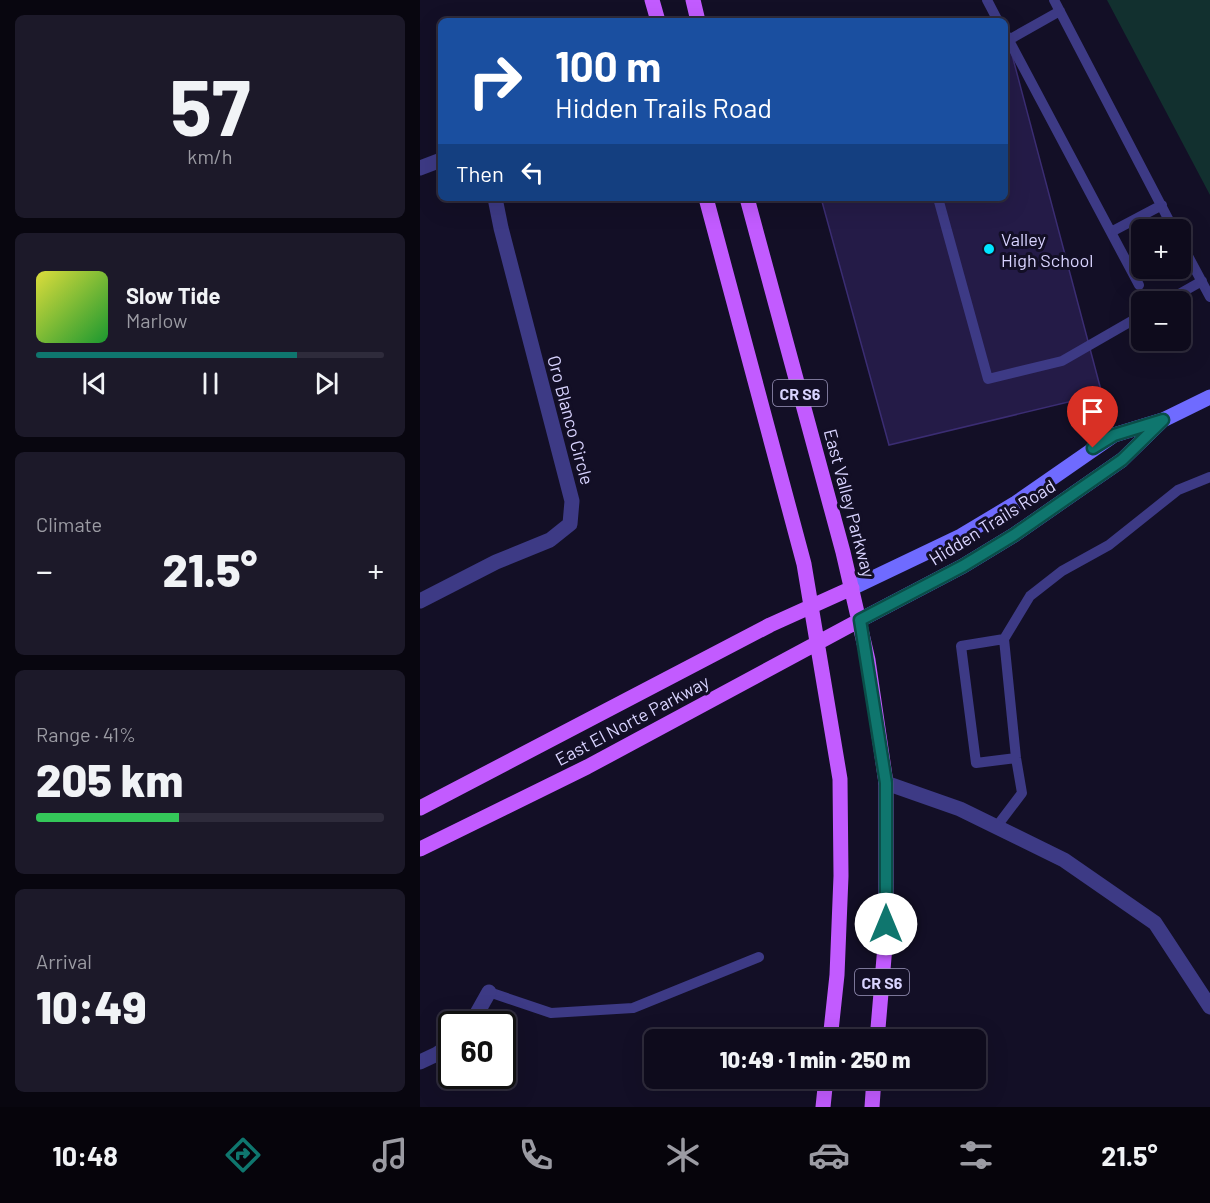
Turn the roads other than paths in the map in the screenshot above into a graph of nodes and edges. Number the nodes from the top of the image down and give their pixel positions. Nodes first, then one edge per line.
1 (652, 0) edge
2 (693, 0) edge
3 (987, 0) edge
4 (1054, 0) edge
5 (1060, 11) junction
6 (657, 18) edge
7 (697, 18) edge
8 (996, 18) edge
9 (1008, 37) edge
10 (1008, 42) edge
11 (438, 161) edge
12 (420, 168) edge
13 (496, 201) edge
14 (707, 201) edge
15 (748, 201) edge
16 (939, 201) edge
17 (1162, 205) junction
18 (1169, 219) edge
19 (1111, 232) junction
20 (1191, 261) edge
21 (1202, 281) junction
22 (1140, 285) dead end
23 (1184, 291) edge
24 (1210, 297) edge
25 (1131, 321) edge
26 (1210, 397) edge
27 (1163, 420) junction
28 (1210, 477) edge
29 (852, 588) junction
30 (420, 601) edge
31 (812, 607) junction
32 (860, 620) junction
33 (1004, 639) junction
34 (817, 643) junction
35 (1016, 758) junction
36 (886, 783) junction
37 (420, 808) edge
38 (997, 826) junction
39 (420, 849) edge
40 (759, 957) dead end
41 (489, 992) joint
42 (1210, 1007) edge
43 (478, 1011) edge
44 (831, 1029) edge
45 (878, 1029) edge
46 (438, 1054) edge
47 (420, 1062) edge
48 (825, 1089) edge
49 (873, 1089) edge
50 (823, 1107) edge
51 (872, 1107) edge

1 - 6 main road
2 - 7 main road
3 - 8 lane
4 - 5 lane
5 - 9 lane
5 - 17 lane
10 - 19 lane
11 - 12 street
13 - 30 street, Oro Blanco Circle
14 - 31 main road, CR S6
15 - 29 main road, East Valley Parkway / CR S6
16 - 25 lane
17 - 18 lane
17 - 19 lane
19 - 22 lane
20 - 21 lane
21 - 23 lane
21 - 24 lane
26 - 27 street, Hidden Trails Road
27 - 29 street, Hidden Trails Road
27 - 32 street, Hidden Trails Road
28 - 33 lane
29 - 31 main road, East El Norte Parkway
29 - 32 main road, East Valley Parkway / CR S6
31 - 34 main road, CR S6
31 - 37 main road, East El Norte Parkway
32 - 34 main road, East El Norte Parkway
32 - 36 main road, East Valley Parkway / CR S6
33 - 35 lane
33 - 35 lane
34 - 39 main road, East El Norte Parkway
34 - 44 main road, CR S6
35 - 38 lane
36 - 38 street
36 - 45 main road, East Valley Parkway / CR S6
38 - 42 street
40 - 41 lane
41 - 43 street
46 - 47 street
48 - 50 main road
49 - 51 main road

